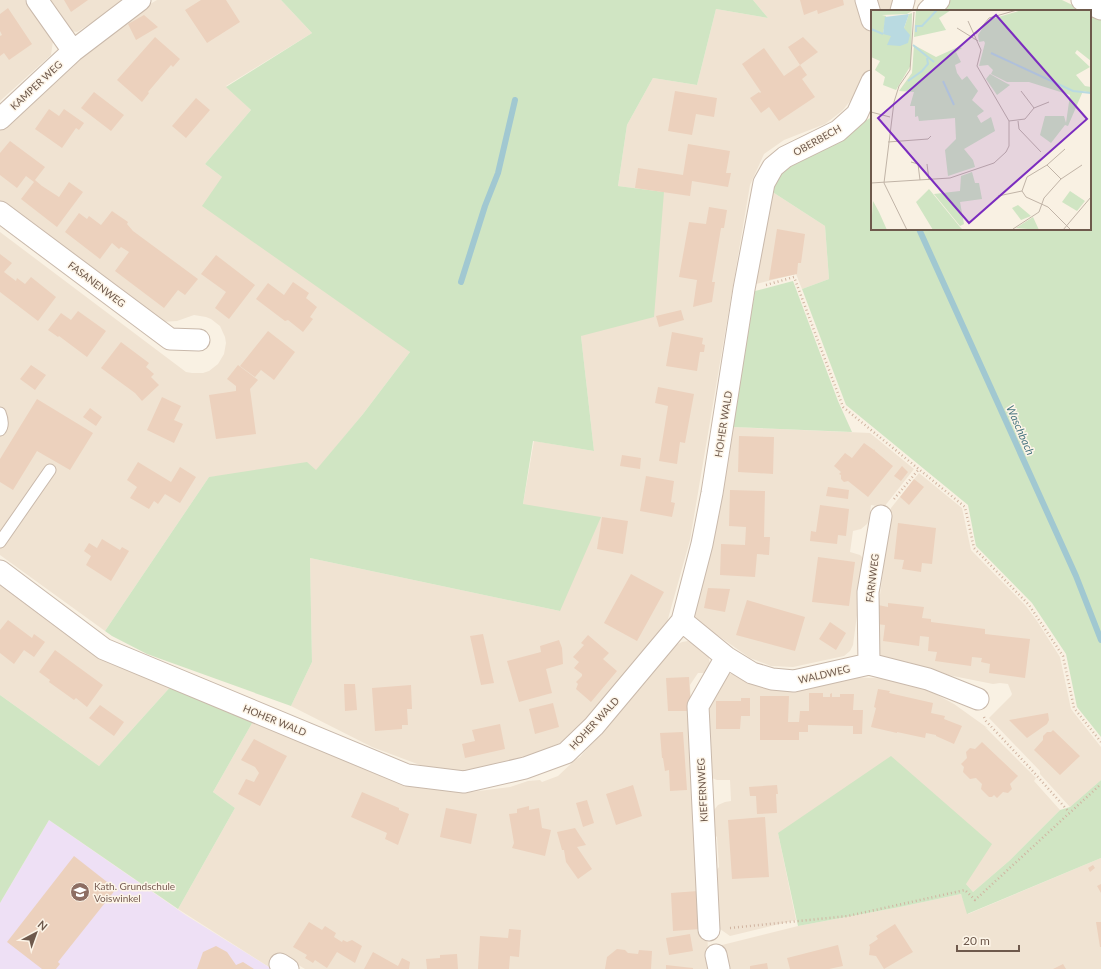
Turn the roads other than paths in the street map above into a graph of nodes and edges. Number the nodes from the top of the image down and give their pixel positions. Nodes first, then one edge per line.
1 (37, 0) edge
2 (140, 0) edge
3 (866, 0) edge
4 (939, 0) edge
5 (1082, 0) edge
6 (1101, 9) edge
7 (929, 10) edge
8 (871, 17) edge
9 (73, 51) junction
10 (871, 83) edge
11 (0, 119) edge
12 (785, 157) joint
13 (0, 212) edge
14 (200, 340) dead end
15 (0, 413) edge
16 (0, 430) edge
17 (50, 470) dead end
18 (881, 516) road end
19 (0, 542) edge
20 (0, 571) edge
21 (682, 621) junction
22 (726, 657) junction
23 (869, 664) junction
24 (978, 699) road end
25 (709, 930) road end

1 - 9 street
2 - 9 street, KAMPER WEG
3 - 8 street
4 - 7 street
5 - 6 street
9 - 11 street, KAMPER WEG
10 - 12 street, OBERBECH
12 - 21 street, HOHER WALD
13 - 14 street, FASANENWEG
15 - 16 lane
17 - 19 lane
18 - 23 street, FARNWEG
20 - 21 street, HOHER WALD
21 - 22 street, WALDWEG
22 - 23 street, WALDWEG
22 - 25 street, KIEFERNWEG
23 - 24 street, WALDWEG

